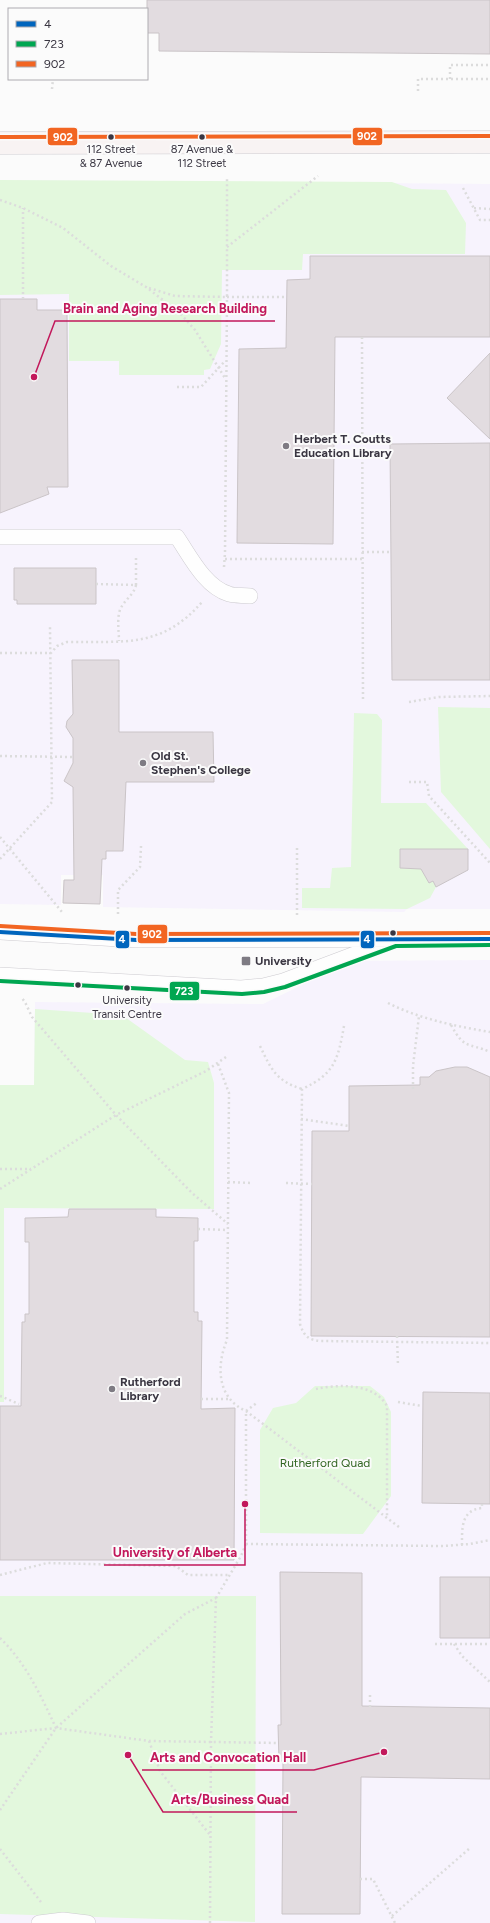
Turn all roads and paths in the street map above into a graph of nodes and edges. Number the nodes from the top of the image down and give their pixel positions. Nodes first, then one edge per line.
1 (490, 65) edge
2 (450, 79) junction
3 (490, 79) edge
4 (53, 80) edge
5 (52, 89) dead end
6 (418, 91) dead end
7 (490, 142) edge
8 (0, 143) edge
9 (318, 176) dead end
10 (227, 177) dead end
11 (463, 188) dead end
12 (0, 200) edge
13 (23, 208) junction
14 (474, 208) junction
15 (490, 208) edge
16 (490, 220) edge
17 (227, 247) junction
18 (146, 287) junction
19 (227, 297) junction
20 (286, 297) dead end
21 (23, 299) dead end
22 (362, 337) dead end
23 (225, 360) junction
24 (218, 368) junction
25 (225, 379) junction
26 (177, 388) dead end
27 (0, 536) edge
28 (128, 537) junction
29 (362, 552) junction
30 (391, 552) dead end
31 (225, 559) junction
32 (362, 560) junction
33 (221, 573) dead end
34 (96, 584) dead end
35 (136, 585) junction
36 (250, 596) dead end
37 (205, 599) dead end
38 (50, 627) dead end
39 (119, 641) junction
40 (0, 653) edge
41 (51, 654) junction
42 (490, 696) edge
43 (363, 701) dead end
44 (409, 702) dead end
45 (0, 756) edge
46 (52, 757) junction
47 (73, 757) dead end
48 (409, 782) dead end
49 (0, 837) edge
50 (141, 846) dead end
51 (297, 846) dead end
52 (10, 849) junction
53 (0, 859) edge
54 (490, 863) edge
55 (62, 912) dead end
56 (118, 914) dead end
57 (297, 915) dead end
58 (0, 932) edge
59 (490, 939) edge
60 (395, 940) junction
61 (0, 975) edge
62 (20, 996) dead end
63 (388, 1002) dead end
64 (419, 1016) junction
65 (451, 1024) junction
66 (344, 1026) dead end
67 (490, 1032) edge
68 (260, 1046) dead end
69 (490, 1052) edge
70 (226, 1057) dead end
71 (218, 1064) junction
72 (302, 1088) junction
73 (413, 1089) dead end
74 (116, 1115) junction
75 (301, 1119) junction
76 (349, 1126) dead end
77 (0, 1168) edge
78 (32, 1169) junction
79 (228, 1182) junction
80 (252, 1183) dead end
81 (286, 1183) dead end
82 (301, 1183) junction
83 (312, 1184) dead end
84 (0, 1189) edge
85 (228, 1224) junction
86 (198, 1230) dead end
87 (228, 1230) junction
88 (397, 1336) dead end
89 (398, 1342) junction
90 (490, 1343) edge
91 (398, 1366) dead end
92 (316, 1389) dead end
93 (0, 1396) edge
94 (201, 1399) dead end
95 (228, 1399) junction
96 (258, 1402) dead end
97 (398, 1402) dead end
98 (19, 1404) dead end
99 (422, 1406) dead end
100 (246, 1411) junction
101 (482, 1504) dead end
102 (387, 1518) junction
103 (399, 1526) dead end
104 (490, 1540) edge
105 (246, 1544) junction
106 (462, 1545) junction
107 (0, 1575) edge
108 (229, 1575) junction
109 (216, 1598) junction
110 (0, 1638) edge
111 (435, 1644) dead end
112 (454, 1644) junction
113 (490, 1644) edge
114 (490, 1682) edge
115 (370, 1695) dead end
116 (370, 1706) dead end
117 (56, 1728) junction
118 (0, 1734) edge
119 (149, 1741) junction
120 (211, 1742) junction
121 (278, 1743) dead end
122 (0, 1810) edge
123 (211, 1835) junction
124 (470, 1848) dead end
125 (0, 1849) edge
126 (360, 1879) dead end
127 (392, 1916) junction
128 (44, 1922) edge
129 (88, 1923) edge
130 (210, 1923) edge
131 (396, 1923) edge

1 - 2 path
2 - 3 path
2 - 6 path
4 - 5 path
7 - 8 main road
9 - 17 path
10 - 17 path
11 - 14 path
12 - 13 path
13 - 18 path
13 - 21 path
14 - 15 path
14 - 16 path
17 - 19 path
18 - 19 path
18 - 24 path
19 - 20 path
19 - 23 path
22 - 29 path
23 - 24 path
23 - 25 path
24 - 25 path
24 - 26 path
25 - 31 path
27 - 28 lane
28 - 35 path
28 - 36 lane
29 - 30 path
29 - 32 path
31 - 32 path
31 - 33 path
32 - 43 path
34 - 35 path
35 - 39 path
37 - 39 path
38 - 41 path
39 - 41 path
40 - 41 path
41 - 46 path
42 - 44 path
45 - 46 path
46 - 47 path
46 - 52 path
48 - 54 path
49 - 52 path
50 - 56 path
51 - 57 path
52 - 53 path
52 - 55 path
58 - 60 lane
59 - 60 lane
60 - 61 lane
62 - 74 path
63 - 64 path
64 - 65 path
64 - 73 path
65 - 67 path
65 - 69 path
66 - 72 path
68 - 72 path
70 - 71 path
71 - 74 path
71 - 79 path
72 - 75 path
74 - 78 path
74 - 85 path
75 - 76 path
75 - 82 path
77 - 78 path
78 - 84 path
79 - 80 path
79 - 85 path
81 - 82 path
82 - 83 path
82 - 89 path
85 - 87 path
86 - 87 path
87 - 95 path
88 - 89 path
89 - 90 path
89 - 91 path
92 - 102 path
93 - 98 path
94 - 95 path
95 - 100 path
96 - 100 path
97 - 99 path
100 - 102 path
100 - 105 path
101 - 106 path
102 - 103 path
104 - 106 path
105 - 106 path
105 - 108 path
107 - 108 path
108 - 109 path
109 - 117 path
109 - 120 path
110 - 117 path
111 - 112 path
112 - 113 path
112 - 114 path
115 - 116 path
117 - 118 path
117 - 119 path
117 - 122 path
119 - 120 path
119 - 123 path
120 - 121 path
120 - 123 path
123 - 130 path
124 - 127 path
125 - 128 path
126 - 127 path
127 - 131 path
128 - 129 lane

